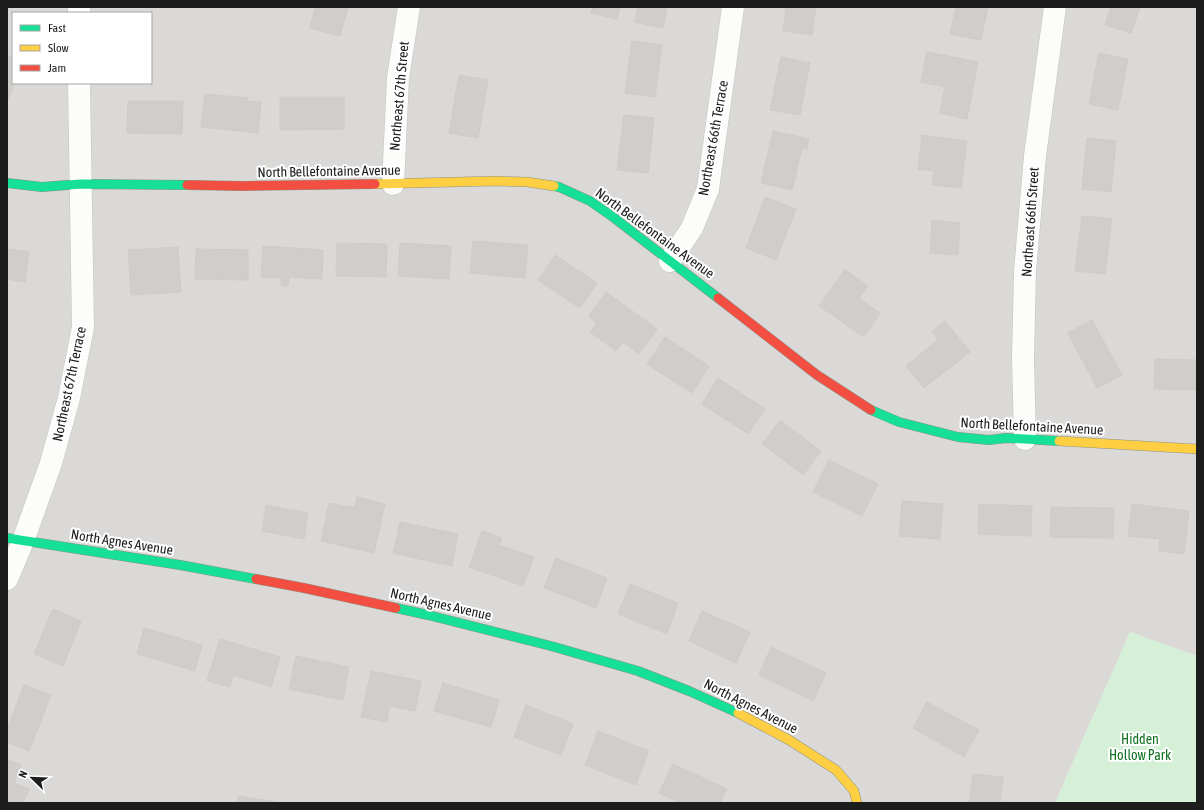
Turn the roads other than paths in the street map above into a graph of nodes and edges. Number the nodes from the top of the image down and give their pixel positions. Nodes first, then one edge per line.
1 (409, 7) edge
2 (733, 7) edge
3 (1055, 7) edge
4 (79, 84) edge
5 (7, 183) edge
6 (81, 184) junction
7 (392, 184) junction
8 (670, 261) junction
9 (1025, 439) junction
10 (1197, 449) edge
11 (15, 539) edge
12 (7, 579) edge
13 (857, 803) edge

1 - 7 street, Northeast 67th Street
2 - 8 street, Northeast 66th Terrace
3 - 9 street, Northeast 66th Street
4 - 6 street, Northeast 67th Terrace
5 - 6 street, North Bellefontaine Avenue
6 - 7 street, North Bellefontaine Avenue
6 - 11 street, Northeast 67th Terrace
7 - 8 street, North Bellefontaine Avenue
8 - 9 street, North Bellefontaine Avenue
9 - 10 street, North Bellefontaine Avenue
11 - 12 street, Northeast 67th Terrace
11 - 13 street, North Agnes Avenue

